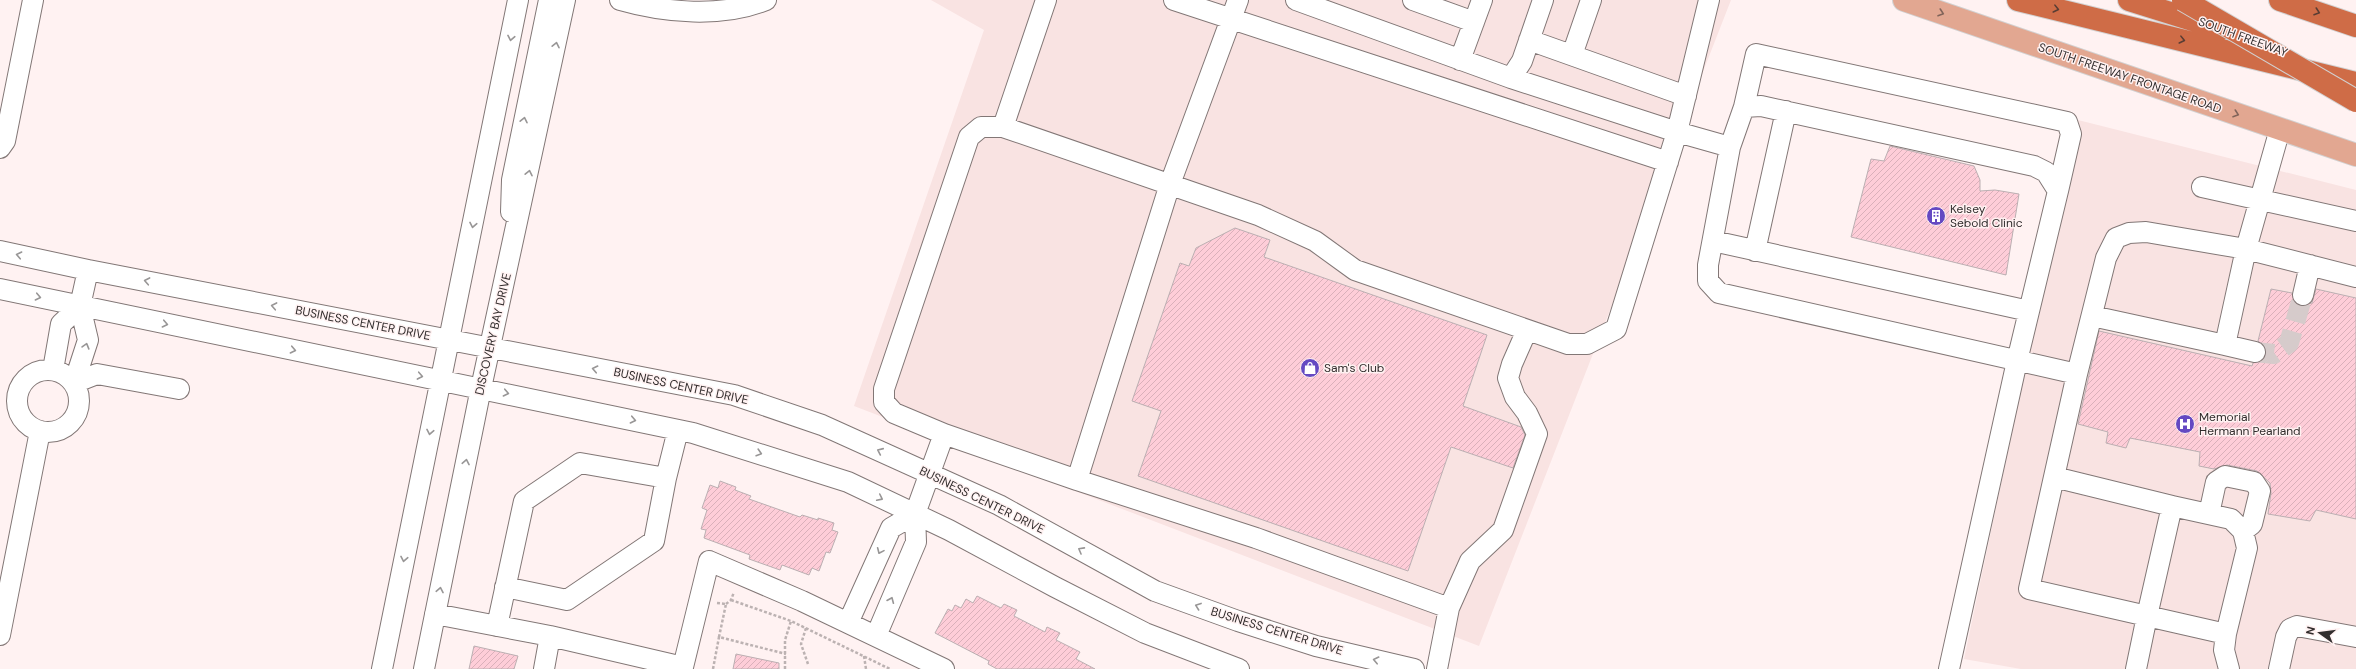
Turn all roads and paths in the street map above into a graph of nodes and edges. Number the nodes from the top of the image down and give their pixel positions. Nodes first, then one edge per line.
1 (33, 0) edge
2 (518, 0) edge
3 (549, 0) edge
4 (566, 0) edge
5 (620, 0) edge
6 (766, 0) edge
7 (1046, 0) edge
8 (1174, 0) edge
9 (1296, 0) edge
10 (1413, 0) edge
11 (1482, 0) edge
12 (1543, 0) edge
13 (1591, 0) edge
14 (1709, 0) edge
15 (1904, 0) edge
16 (2018, 0) edge
17 (2129, 0) edge
18 (2183, 0) edge
19 (2280, 0) edge
20 (1235, 9) edge
21 (1474, 22) junction
22 (2356, 26) edge
23 (1529, 40) junction
24 (1572, 55) junction
25 (1460, 60) junction
26 (1511, 78) junction
27 (2356, 79) edge
28 (2356, 83) edge
29 (1686, 96) junction
30 (2356, 101) edge
31 (1744, 107) junction
32 (1786, 111) junction
33 (1003, 127) junction
34 (2280, 129) junction
35 (1678, 132) junction
36 (1730, 147) junction
37 (0, 148) edge
38 (2356, 156) edge
39 (1668, 162) junction
40 (1170, 184) junction
41 (2202, 187) dead end
42 (2058, 191) junction
43 (2259, 200) junction
44 (2356, 221) edge
45 (1712, 241) junction
46 (2246, 249) junction
47 (0, 251) edge
48 (1755, 251) junction
49 (2310, 265) junction
50 (88, 270) junction
51 (2356, 277) edge
52 (505, 284) junction
53 (0, 289) edge
54 (2304, 295) tunnel mouth
55 (80, 306) junction
56 (2029, 311) junction
57 (2092, 316) junction
58 (1527, 330) junction
59 (450, 340) junction
60 (2225, 346) junction
61 (491, 348) junction
62 (2255, 352) tunnel mouth
63 (2017, 361) junction
64 (52, 370) junction
65 (2077, 374) junction
66 (440, 380) junction
67 (74, 383) junction
68 (481, 388) junction
69 (179, 389) dead end
70 (678, 430) junction
71 (40, 431) junction
72 (944, 434) junction
73 (928, 472) junction
74 (2054, 477) junction
75 (666, 478) junction
76 (1077, 480) junction
77 (2172, 506) junction
78 (914, 514) junction
79 (2209, 514) junction
80 (2242, 531) junction
81 (505, 587) junction
82 (797, 599) junction
83 (700, 600) junction
84 (731, 600) dead end
85 (1449, 608) junction
86 (435, 614) junction
87 (2147, 616) junction
88 (791, 620) junction
89 (848, 623) junction
90 (497, 626) junction
91 (806, 628) junction
92 (2226, 634) junction
93 (0, 635) edge
94 (550, 636) junction
95 (876, 636) junction
96 (719, 637) junction
97 (2356, 637) edge
98 (786, 654) junction
99 (864, 656) junction
100 (808, 664) dead end
101 (683, 668) edge
102 (382, 669) edge
103 (424, 669) edge
104 (544, 669) edge
105 (713, 669) edge
106 (785, 669) edge
107 (866, 669) edge
108 (890, 669) edge
109 (944, 669) edge
110 (1239, 669) edge
111 (1414, 669) edge
112 (1437, 669) edge
113 (1950, 669) edge
114 (2136, 669) edge
115 (2229, 669) edge
116 (2279, 669) edge

1 - 37 street
2 -> 59 street
52 -> 3 street
52 -> 4 street, DISCOVERY BAY DRIVE
5 - 6 street
7 - 33 street
8 - 20 street
9 - 25 street
10 - 21 street
11 - 21 street
12 - 23 street
13 - 24 street
14 - 29 street
15 -> 34 main road, SOUTH FREEWAY FRONTAGE ROAD
16 -> 28 highway
17 - 27 highway, SOUTH FREEWAY
18 - 30 highway, bridge
19 -> 22 highway
20 - 39 street
20 - 40 street
21 - 25 street
23 - 24 street
23 - 26 street
24 - 29 street
25 - 26 street
26 - 35 street
29 - 35 street
31 - 32 street
31 - 36 street
31 - 42 street
32 - 42 street
32 - 48 street
33 - 40 street
33 - 72 street
34 - 38 main road, SOUTH FREEWAY FRONTAGE ROAD
34 - 43 street
35 - 36 street
35 - 39 street
36 - 45 street
39 - 58 street
40 - 58 street
40 - 76 street
41 - 43 street
42 - 56 street
43 - 44 street
43 - 46 street
45 - 48 street
45 - 63 street
46 - 49 street
46 - 57 street
46 - 60 street
50 -> 47 street, BUSINESS CENTER DRIVE
48 - 56 street
49 - 51 street
49 - 54 street
50 - 55 street
59 -> 50 street, BUSINESS CENTER DRIVE
52 - 61 street, DISCOVERY BAY DRIVE
53 -> 55 street
55 - 64 street
55 -> 66 street
67 -> 55 street
56 - 63 street
57 - 60 street
57 - 65 street
58 - 85 street
59 - 61 street, BUSINESS CENTER DRIVE
59 - 66 street
60 - 62 street
61 - 68 street, DISCOVERY BAY DRIVE
73 -> 61 street, BUSINESS CENTER DRIVE
63 - 65 street
63 - 113 street
64 - 67 street
64 - 71 street
65 - 74 street
66 - 68 street
66 -> 102 street
67 - 69 street
67 - 71 street
68 -> 70 street
86 -> 68 street, DISCOVERY BAY DRIVE
70 - 75 street
70 -> 78 street
71 - 93 street
72 - 73 street
72 - 76 street
73 - 78 street
111 -> 73 street, BUSINESS CENTER DRIVE
74 - 77 street
74 - 87 street
75 - 81 street
75 - 81 street
76 - 85 street
77 - 79 street
77 - 87 street
78 -> 89 street
95 -> 78 street
78 - 110 street
79 - 80 street
79 - 80 street
80 - 92 street
81 - 90 street
82 - 83 street
82 - 88 path
82 - 89 street
83 - 96 path
83 - 101 street
84 - 88 path
85 - 112 street
86 - 90 street
86 - 103 street, DISCOVERY BAY DRIVE
87 - 92 street
87 - 114 street
88 - 91 path
88 - 98 path
89 - 95 street
90 - 94 street
91 - 99 path
91 - 100 path
92 - 115 street
94 - 101 street
94 - 104 street
95 - 109 street
96 - 98 path
96 - 105 path
97 - 116 street
98 - 106 path
99 - 107 path
99 - 108 path

